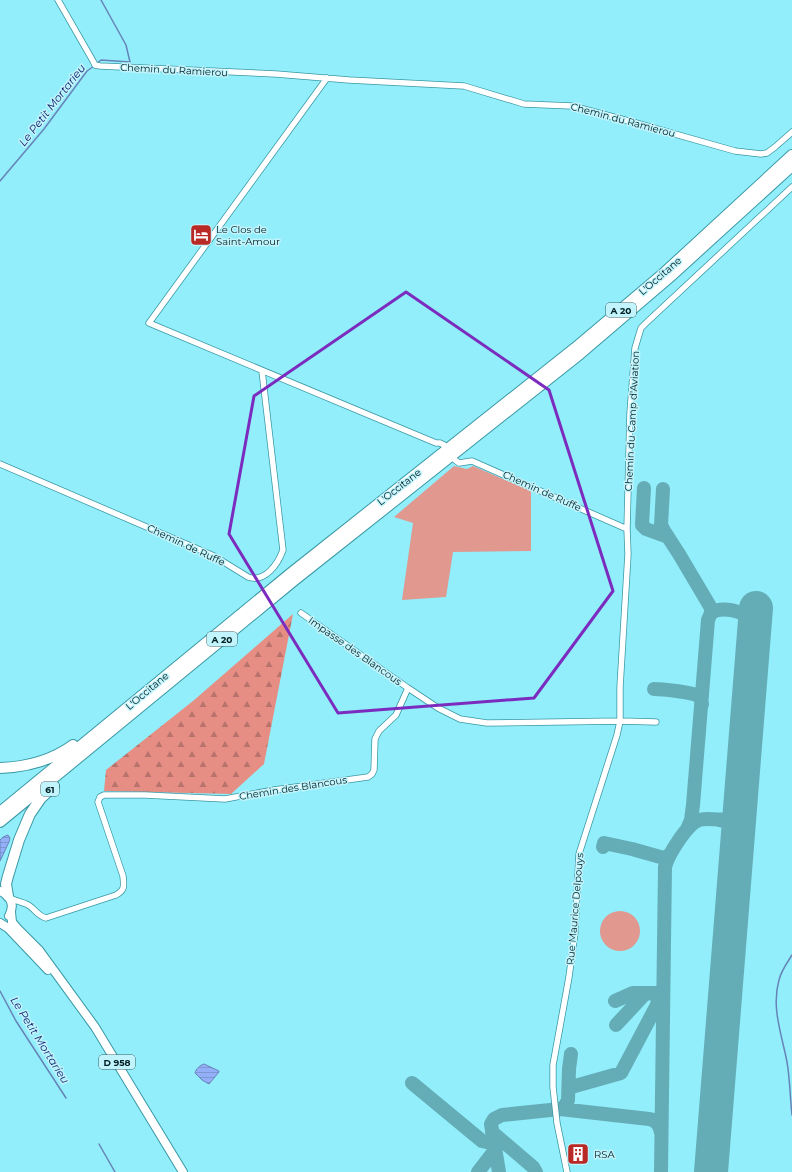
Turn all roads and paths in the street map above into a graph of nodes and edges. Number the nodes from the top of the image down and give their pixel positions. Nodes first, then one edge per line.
1 (58, 0) edge
2 (327, 78) junction
3 (792, 132) edge
4 (792, 155) edge
5 (792, 166) edge
6 (792, 187) edge
7 (262, 371) junction
8 (444, 445) dead end
9 (456, 460) dead end
10 (0, 464) edge
11 (627, 528) junction
12 (301, 613) dead end
13 (408, 688) junction
14 (147, 691) junction
15 (138, 708) junction
16 (620, 721) junction
17 (656, 722) dead end
18 (59, 754) junction
19 (0, 763) edge
20 (0, 768) edge
21 (0, 812) edge
22 (0, 822) edge
23 (6, 895) edge
24 (28, 905) junction
25 (11, 912) junction
26 (0, 922) edge
27 (64, 986) junction
28 (165, 1142) junction
29 (183, 1172) edge
30 (186, 1172) edge
31 (567, 1172) edge

1 - 2 street, Chemin du Ramierou
2 - 3 street, Chemin du Ramierou
2 - 7 street
4 - 14 highway, L'Occitane / A 20
5 - 15 highway, L'Occitane / A 20
6 - 11 street, Chemin du Camp d'Aviation
7 - 8 street
7 - 10 street, Chemin de Ruffe
9 - 11 street, Chemin de Ruffe
11 - 16 street, Chemin du Camp d'Aviation
12 - 13 street, Impasse des Blancous
13 - 16 street
13 - 24 street, Chemin des Blancous
14 - 18 highway
14 - 21 highway, L'Occitane / A 20
15 - 22 highway, L'Occitane / A 20
15 - 23 highway, 61
16 - 17 street
16 - 31 street, Rue Maurice Delpouys
18 - 19 highway
18 - 20 highway
23 - 24 street, Chemin des Blancous
23 - 25 main road
24 - 25 street
25 - 26 main road
25 - 27 main road, D 958
26 - 27 main road, D 958
27 - 28 main road, D 958
28 - 29 main road, D 958
28 - 30 main road, D 958

